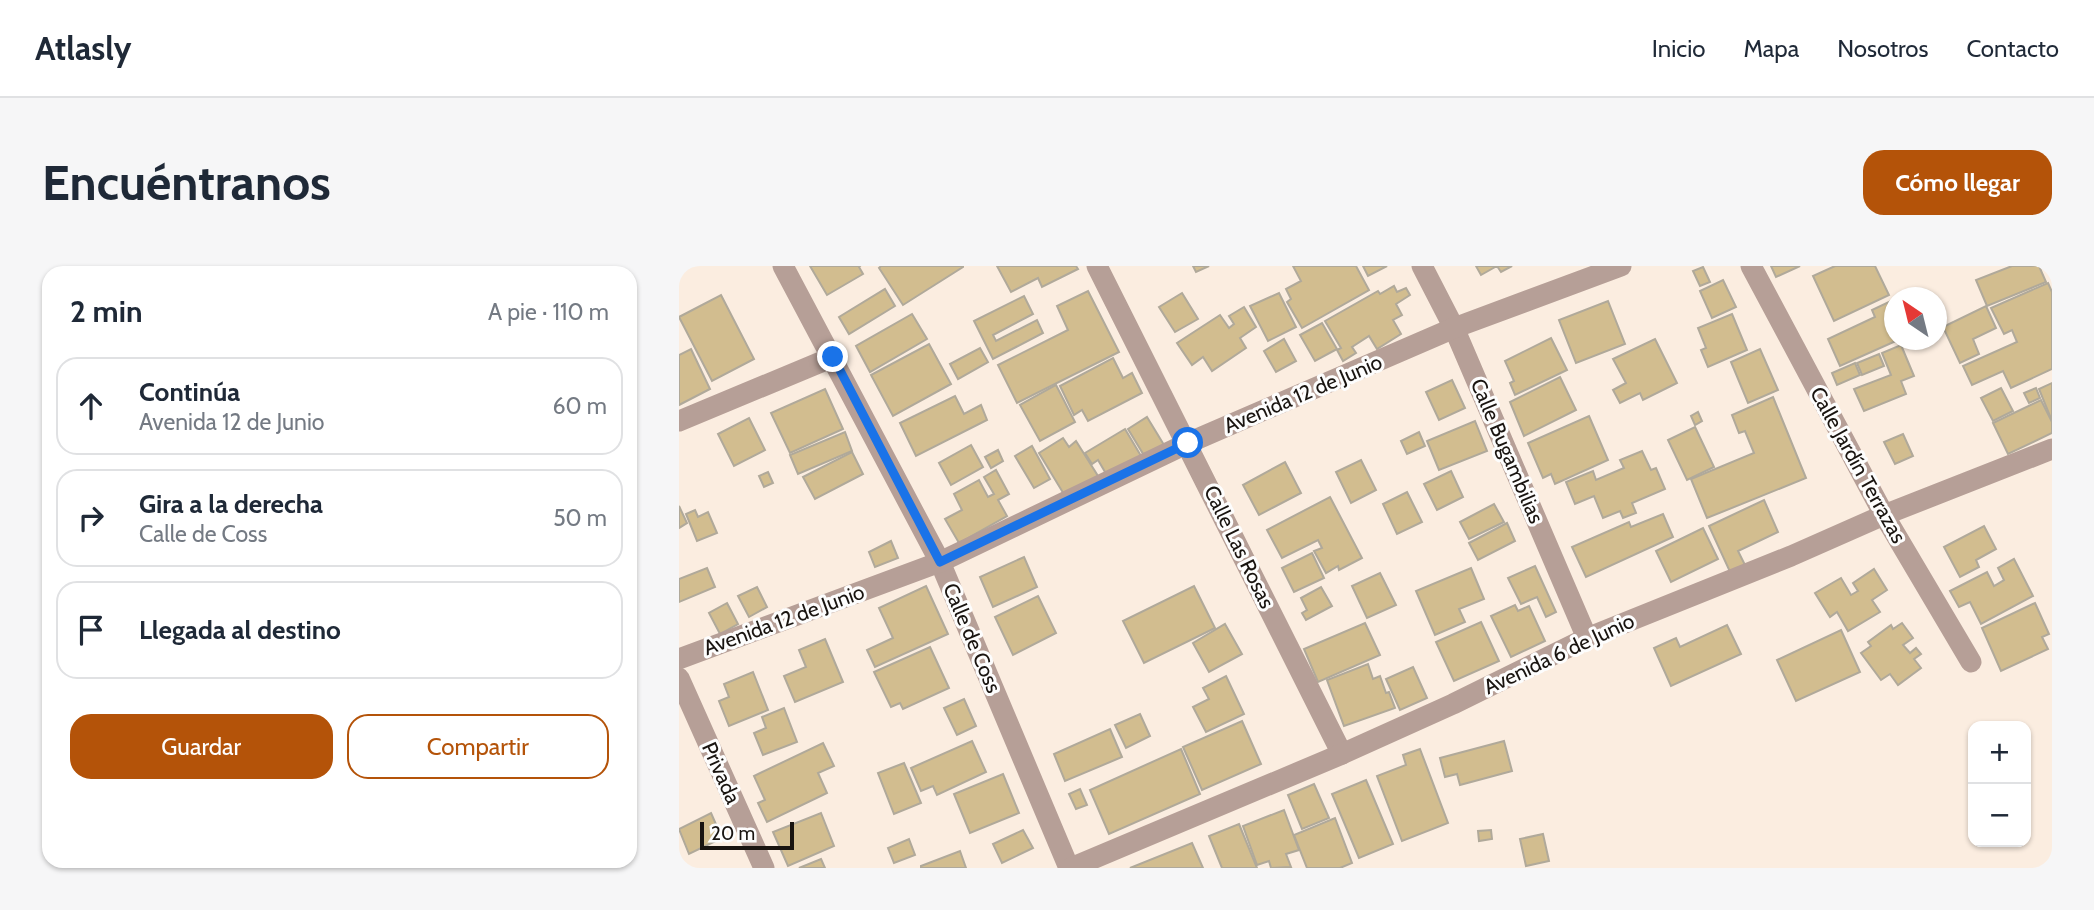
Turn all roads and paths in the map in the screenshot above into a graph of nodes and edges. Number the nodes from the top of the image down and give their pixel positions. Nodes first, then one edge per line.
1 (783, 266) edge
2 (1097, 266) edge
3 (1422, 266) edge
4 (1621, 266) edge
5 (1751, 266) edge
6 (1454, 328) junction
7 (833, 357) junction
8 (679, 421) edge
9 (1188, 443) junction
10 (2052, 449) edge
11 (1884, 516) junction
12 (940, 562) junction
13 (1587, 638) junction
14 (679, 659) edge
15 (1971, 662) dead end
16 (679, 678) edge
17 (1342, 754) junction
18 (764, 868) edge
19 (1070, 868) edge

1 - 7 street, Calle de Coss
2 - 9 street, Calle Las Rosas
3 - 6 street, Calle Bugambilias
4 - 6 street, Avenida 12 de Junio
5 - 11 street, Calle Jardín Terrazas
6 - 9 street, Avenida 12 de Junio
6 - 13 street, Calle Bugambilias
7 - 8 street
7 - 12 street, Calle de Coss
9 - 12 street, Avenida 12 de Junio
9 - 17 street, Calle Las Rosas
10 - 11 street, Avenida 6 de Junio
11 - 13 street, Avenida 6 de Junio
11 - 15 street, Calle Jardín Terrazas
12 - 14 street, Avenida 12 de Junio
12 - 19 street, Calle de Coss
13 - 17 street, Avenida 6 de Junio
16 - 18 street, Privada
17 - 19 street, Avenida 6 de Junio

